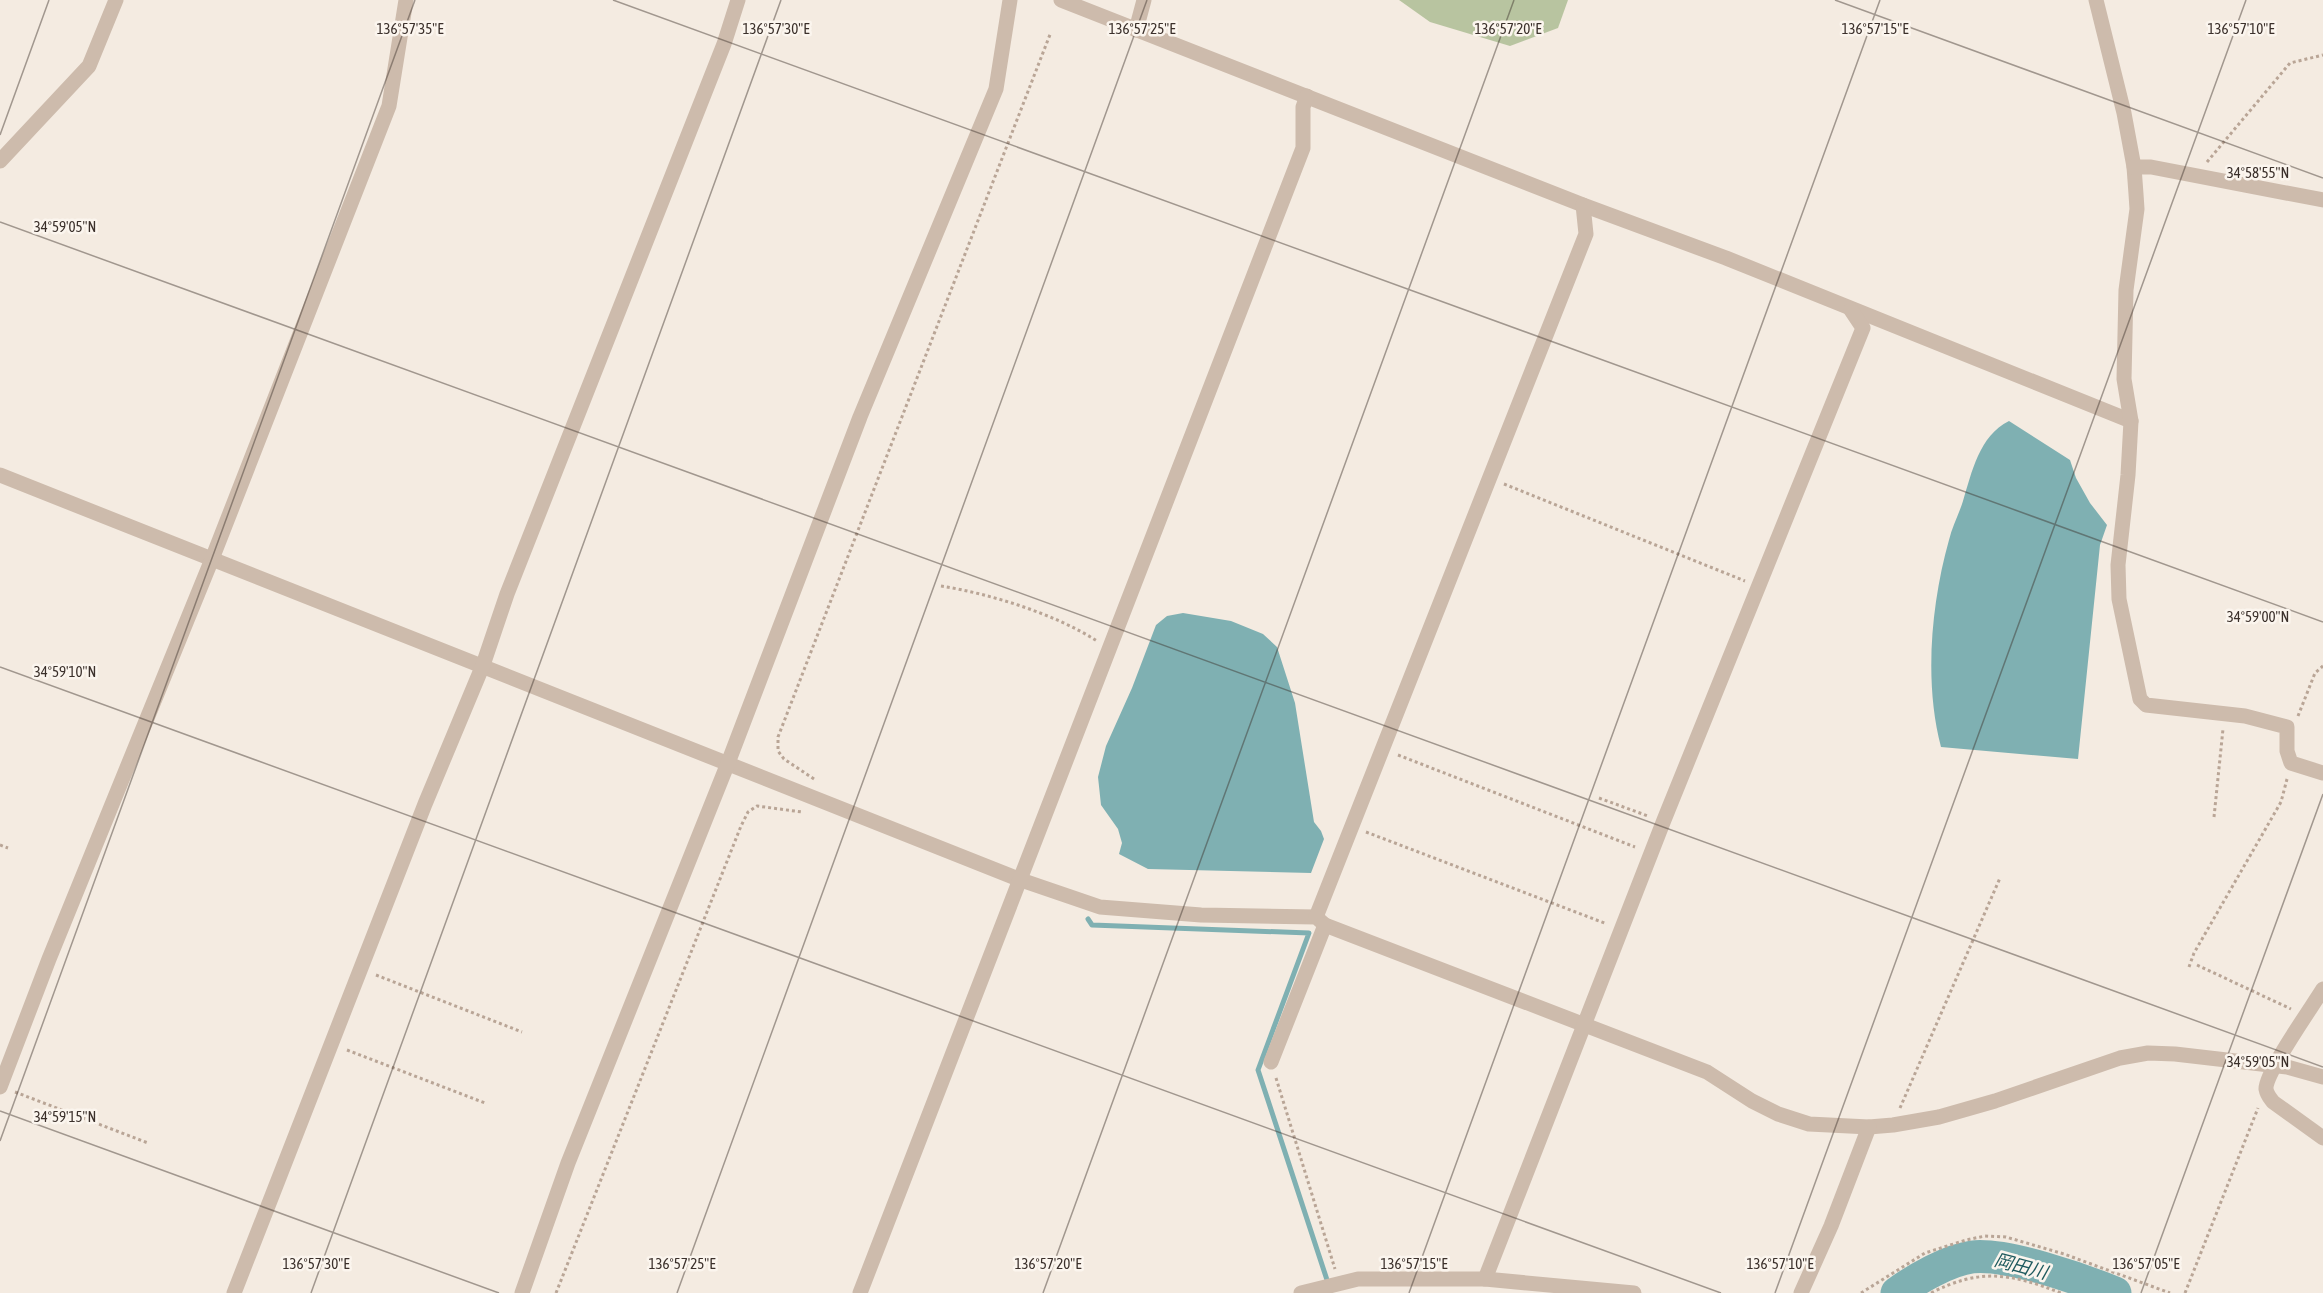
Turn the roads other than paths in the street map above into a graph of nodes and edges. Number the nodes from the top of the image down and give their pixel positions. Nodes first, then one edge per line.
1 (116, 0) edge
2 (406, 0) edge
3 (738, 0) edge
4 (1010, 0) edge
5 (1061, 0) edge
6 (1144, 0) edge
7 (2096, 0) edge
8 (1136, 30) junction
9 (1307, 96) junction
10 (0, 161) edge
11 (2134, 167) junction
12 (2323, 200) edge
13 (1583, 205) junction
14 (1851, 309) junction
15 (2131, 421) junction
16 (0, 475) edge
17 (212, 560) junction
18 (483, 665) junction
19 (728, 764) junction
20 (2323, 773) edge
21 (1021, 880) junction
22 (1320, 921) junction
23 (2323, 989) edge
24 (1584, 1025) junction
25 (1271, 1062) road end
26 (2276, 1066) junction
27 (2323, 1077) edge
28 (0, 1087) edge
29 (1869, 1127) junction
30 (2323, 1138) edge
31 (1485, 1279) junction
32 (234, 1293) edge
33 (522, 1293) edge
34 (860, 1293) edge
35 (1301, 1293) edge
36 (1634, 1293) edge
37 (1801, 1293) edge

1 - 10 street
2 - 17 street
3 - 18 street
4 - 19 street
5 - 8 street
6 - 8 street
7 - 11 street
8 - 9 street
9 - 13 street
9 - 21 street
11 - 12 street
11 - 15 street
13 - 14 street
13 - 22 street
14 - 15 street
14 - 24 street
15 - 20 street
16 - 17 street
17 - 18 street
17 - 28 street
18 - 19 street
18 - 32 street
19 - 21 street
19 - 33 street
21 - 22 street
21 - 34 street
22 - 24 street
22 - 25 street
23 - 26 street
24 - 29 street
24 - 31 street
26 - 27 street
26 - 29 street
26 - 30 street
29 - 37 street
31 - 35 street
31 - 36 street

